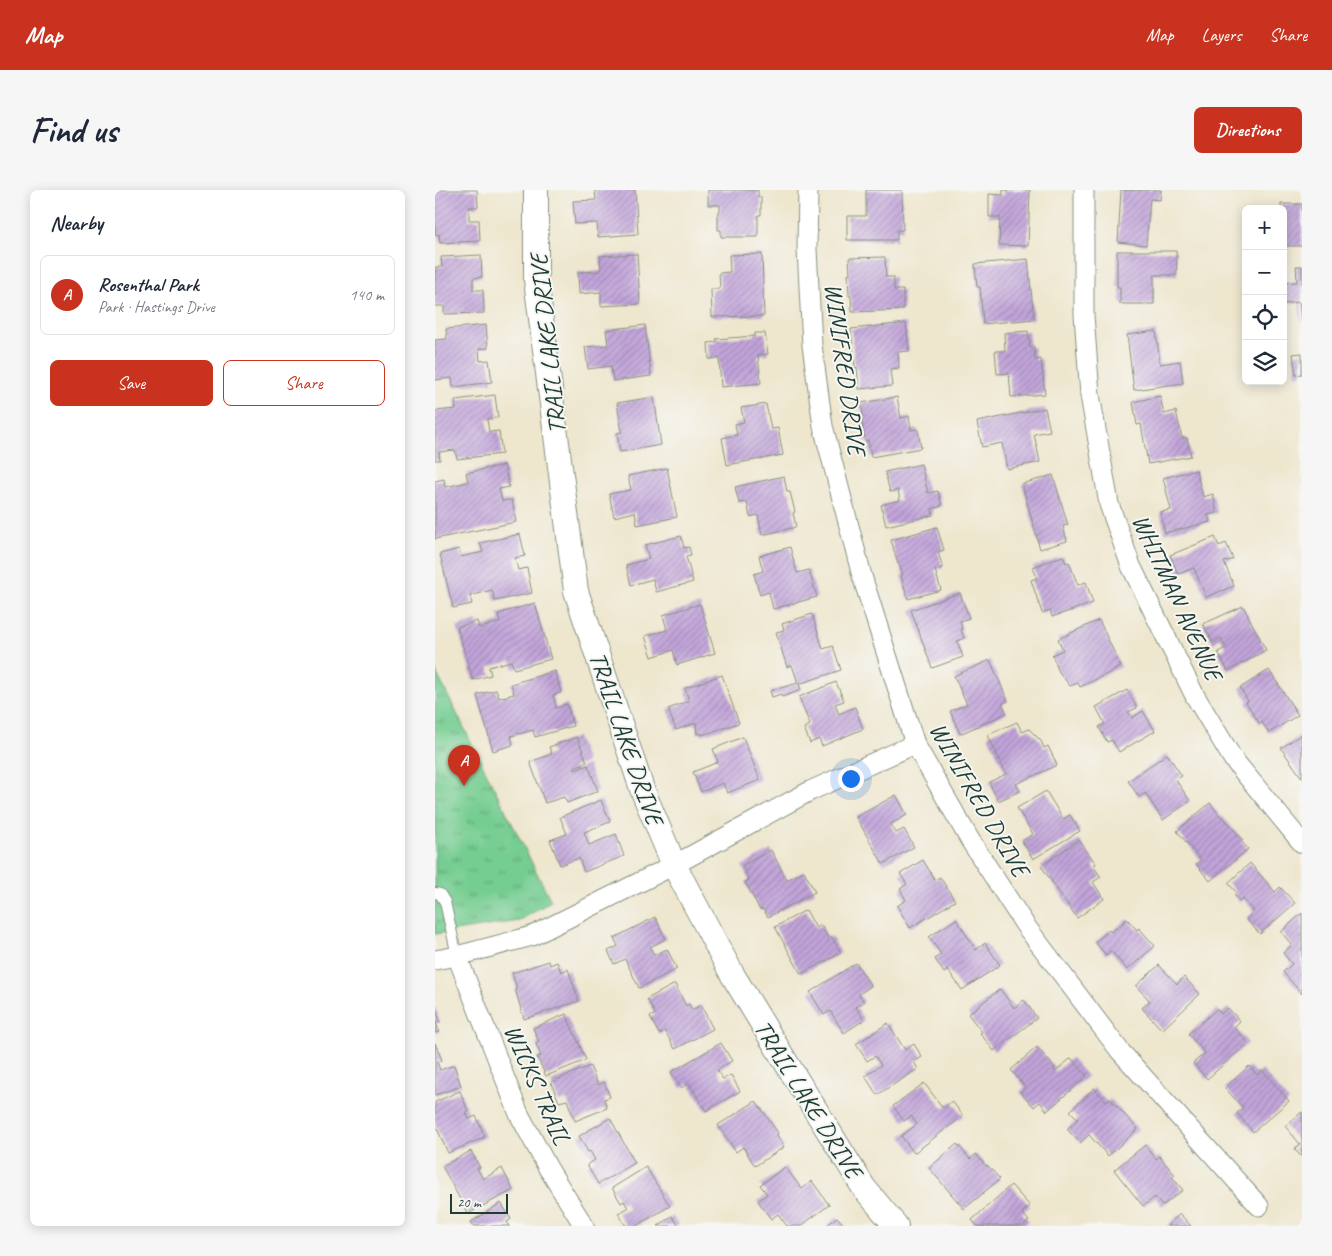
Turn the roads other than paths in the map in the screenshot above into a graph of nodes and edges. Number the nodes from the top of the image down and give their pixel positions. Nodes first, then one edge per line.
1 (536, 190) edge
2 (808, 190) edge
3 (1084, 190) edge
4 (915, 744) junction
5 (1302, 843) edge
6 (674, 864) junction
7 (435, 893) edge
8 (457, 956) junction
9 (435, 960) edge
10 (1259, 1206) dead end
11 (584, 1226) edge
12 (896, 1226) edge

1 - 6 street, TRAIL LAKE DRIVE
2 - 4 street, WINIFRED DRIVE
3 - 5 street, WHITMAN AVENUE
4 - 6 street
4 - 10 street, WINIFRED DRIVE
6 - 8 street
6 - 12 street, TRAIL LAKE DRIVE
7 - 8 lane
8 - 9 street
8 - 11 street, WICKS TRAIL

